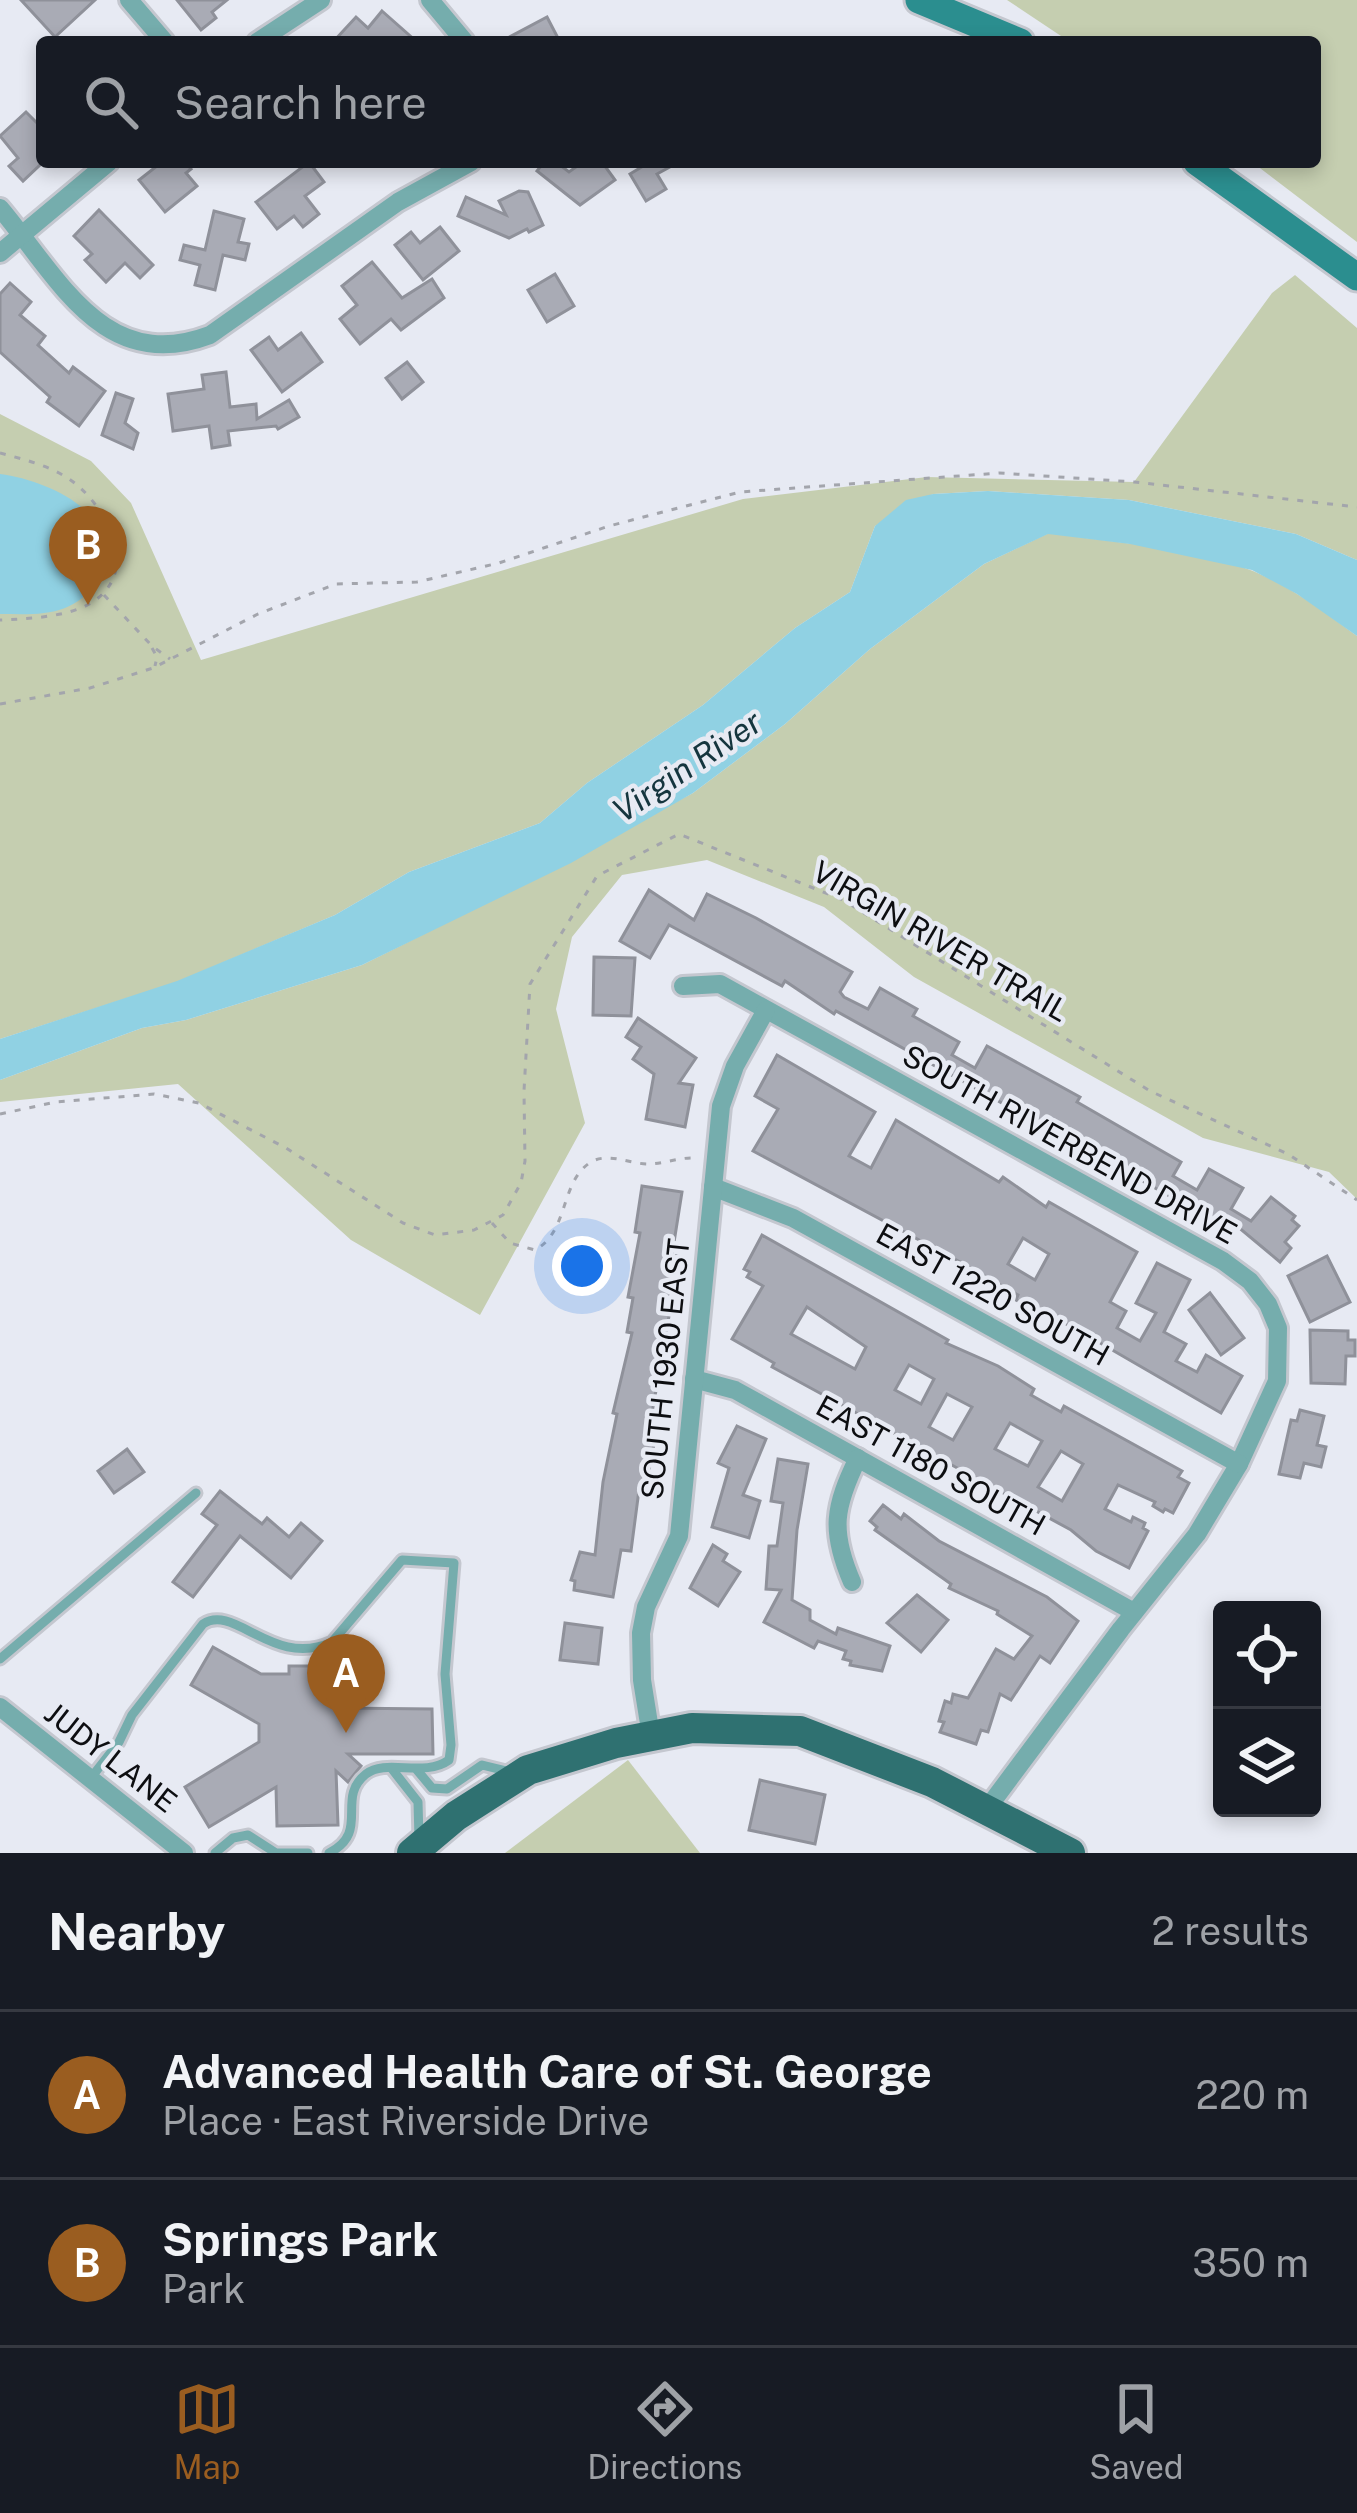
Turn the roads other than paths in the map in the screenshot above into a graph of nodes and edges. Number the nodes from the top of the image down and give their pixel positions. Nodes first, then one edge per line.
1 (129, 0) edge
2 (321, 0) edge
3 (430, 0) edge
4 (919, 0) edge
5 (160, 36) edge
6 (266, 36) edge
7 (460, 36) edge
8 (1006, 36) edge
9 (102, 168) edge
10 (460, 168) edge
11 (1204, 168) edge
12 (0, 208) edge
13 (23, 235) junction
14 (0, 253) edge
15 (1357, 277) edge
16 (683, 986) dead end
17 (766, 1010) junction
18 (713, 1187) junction
19 (694, 1379) junction
20 (858, 1458) junction
21 (1239, 1464) junction
22 (196, 1492) dead end
23 (852, 1582) dead end
24 (1134, 1612) junction
25 (0, 1659) edge
26 (0, 1707) edge
27 (651, 1736) junction
28 (392, 1769) junction
29 (416, 1769) junction
30 (521, 1774) junction
31 (91, 1779) junction
32 (986, 1810) junction
33 (415, 1850) edge
34 (184, 1853) edge
35 (215, 1853) edge
36 (308, 1853) edge
37 (329, 1853) edge
38 (1070, 1853) edge

1 - 5 street
2 - 6 street
3 - 7 street
4 - 8 main road
9 - 13 street
10 - 13 street
11 - 15 main road
12 - 13 street
13 - 14 street
16 - 17 street, SOUTH RIVERBEND DRIVE
17 - 18 street, SOUTH 1930 EAST
17 - 21 street, SOUTH RIVERBEND DRIVE
18 - 19 street, SOUTH 1930 EAST
18 - 21 street, EAST 1220 SOUTH
19 - 20 street, EAST 1180 SOUTH
19 - 27 street, SOUTH 1930 EAST
20 - 23 street
20 - 24 street, EAST 1180 SOUTH
21 - 24 street, SOUTH RIVERBEND DRIVE
22 - 25 lane
24 - 32 street, SOUTH RIVERBEND DRIVE
26 - 31 street, JUDY LANE
27 - 30 main road
27 - 32 main road
28 - 29 lane
28 - 33 lane
28 - 37 lane
29 - 30 lane
29 - 31 lane
30 - 33 main road
31 - 34 street, JUDY LANE
32 - 38 main road
35 - 36 lane

